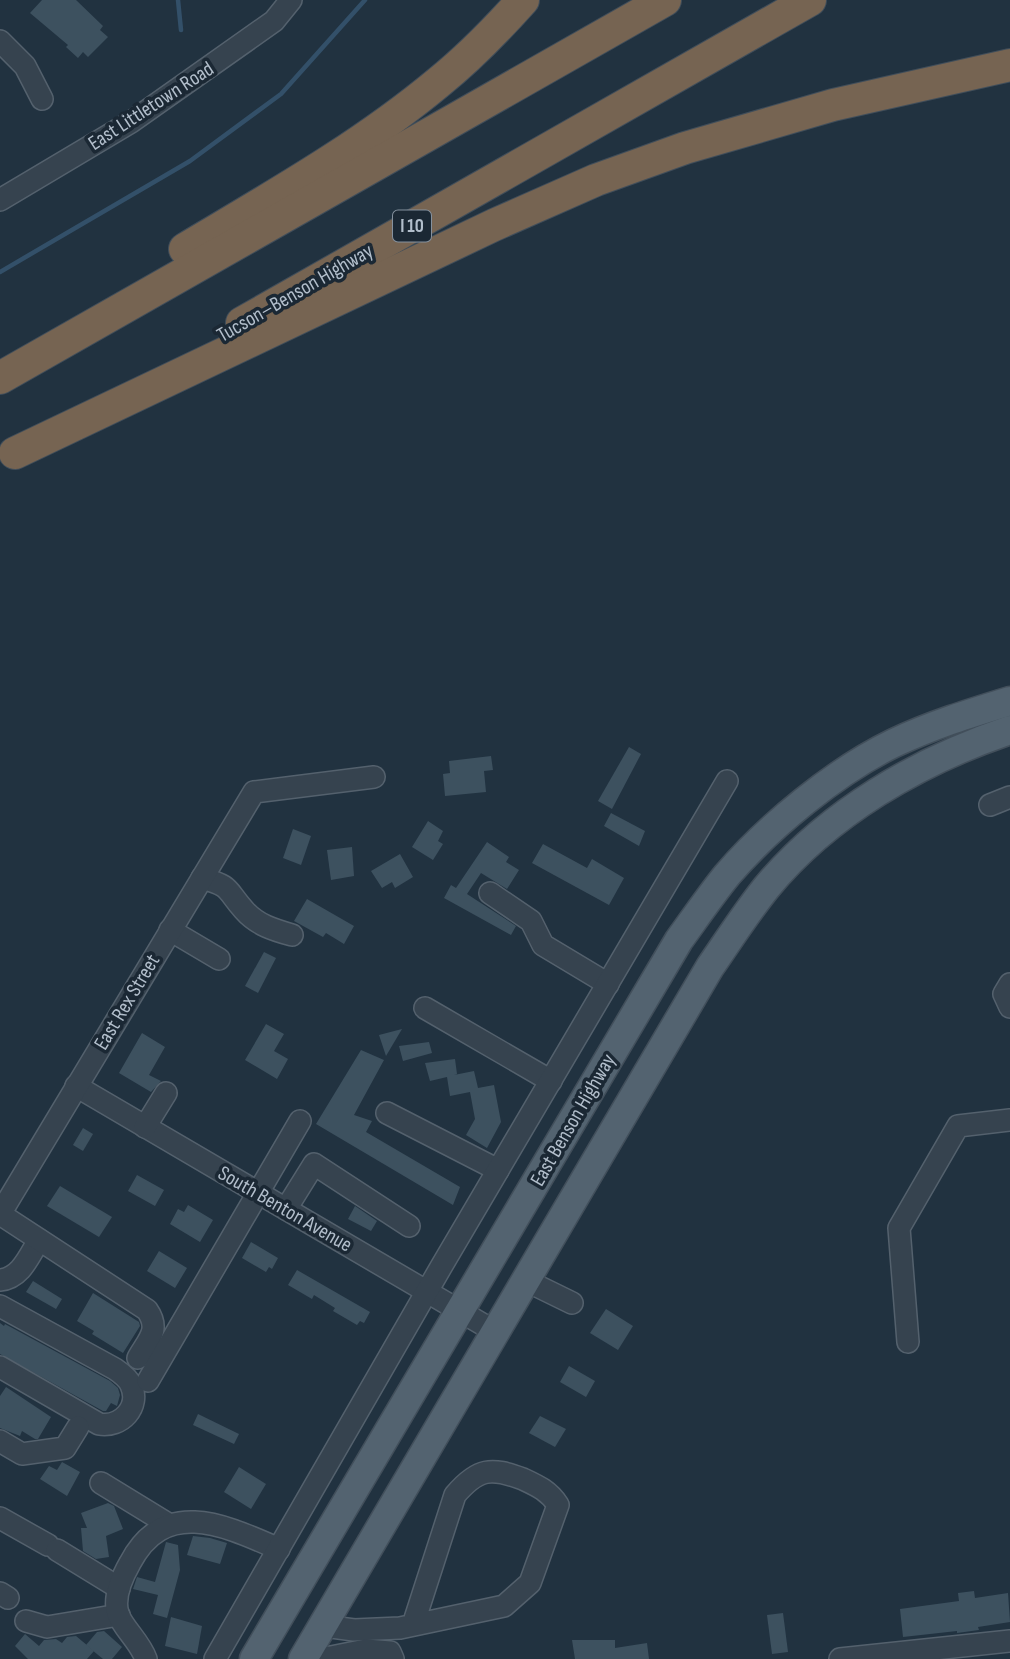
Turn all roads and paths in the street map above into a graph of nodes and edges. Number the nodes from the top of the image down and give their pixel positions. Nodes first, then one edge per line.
1 (291, 0) edge
2 (523, 0) edge
3 (665, 0) edge
4 (810, 0) edge
5 (0, 41) edge
6 (1010, 65) edge
7 (42, 99) dead end
8 (0, 200) edge
9 (0, 362) edge
10 (0, 378) edge
11 (7, 457) edge
12 (1010, 701) edge
13 (1008, 737) edge
14 (374, 777) dead end
15 (727, 781) dead end
16 (202, 878) junction
17 (490, 893) dead end
18 (170, 930) junction
19 (292, 935) dead end
20 (219, 959) dead end
21 (608, 984) junction
22 (1010, 984) edge
23 (1010, 1007) edge
24 (425, 1008) dead end
25 (551, 1081) junction
26 (76, 1086) junction
27 (166, 1093) dead end
28 (387, 1113) dead end
29 (1010, 1120) edge
30 (300, 1121) dead end
31 (145, 1127) junction
32 (498, 1170) junction
33 (258, 1193) junction
34 (286, 1209) junction
35 (0, 1214) edge
36 (410, 1226) dead end
37 (39, 1240) junction
38 (0, 1280) edge
39 (525, 1280) junction
40 (427, 1293) junction
41 (572, 1303) dead end
42 (0, 1306) edge
43 (461, 1312) junction
44 (494, 1331) junction
45 (908, 1342) dead end
46 (138, 1358) dead end
47 (0, 1367) edge
48 (148, 1381) dead end
49 (78, 1427) dead end
50 (0, 1441) edge
51 (101, 1483) dead end
52 (0, 1518) edge
53 (168, 1524) junction
54 (279, 1549) junction
55 (119, 1588) junction
56 (118, 1615) junction
57 (26, 1621) dead end
58 (413, 1625) junction
59 (324, 1626) junction
60 (1010, 1641) edge
61 (935, 1653) edge
62 (146, 1659) edge
63 (215, 1659) edge
64 (254, 1659) edge
65 (303, 1659) edge
66 (321, 1659) edge
67 (393, 1659) edge
68 (840, 1659) edge

1 - 8 street, East Littletown Road
2 - 9 highway
3 - 10 highway
4 - 11 highway, Tucson–Benson Highway / I 10
5 - 7 street
6 - 11 highway
12 - 43 main road, East Benson Highway
13 - 39 main road, East Benson Highway
14 - 16 street, East Rex Street
15 - 21 street, East Benson Highway
16 - 18 street, East Rex Street
16 - 19 street
17 - 21 street
18 - 20 street
18 - 26 street, East Rex Street
21 - 25 street, East Benson Highway
22 - 23 street
24 - 25 street
25 - 32 street, East Benson Highway
26 - 31 street, South Benton Avenue
26 - 35 street, East Rex Street
27 - 31 street
28 - 32 street
29 - 45 street
30 - 33 street
31 - 33 street, South Benton Avenue
32 - 40 street, East Benson Highway
33 - 34 street, South Benton Avenue
33 - 48 street
34 - 36 street
34 - 40 street, South Benton Avenue
35 - 37 street
37 - 38 street
37 - 46 street
39 - 41 street
39 - 44 main road, East Benson Highway
40 - 43 street, South Benton Avenue
40 - 54 street, East Benson Highway
42 - 47 street
43 - 44 street, South Benton Avenue
43 - 64 main road, East Benson Highway
44 - 59 main road, East Benson Highway
49 - 50 street
51 - 53 street
52 - 55 street
53 - 54 street
53 - 55 street
54 - 63 street, East Benson Highway
55 - 56 street
56 - 57 street
56 - 62 street
58 - 58 street
58 - 59 street
59 - 65 main road, East Benson Highway
60 - 61 street
61 - 68 street
66 - 67 street

